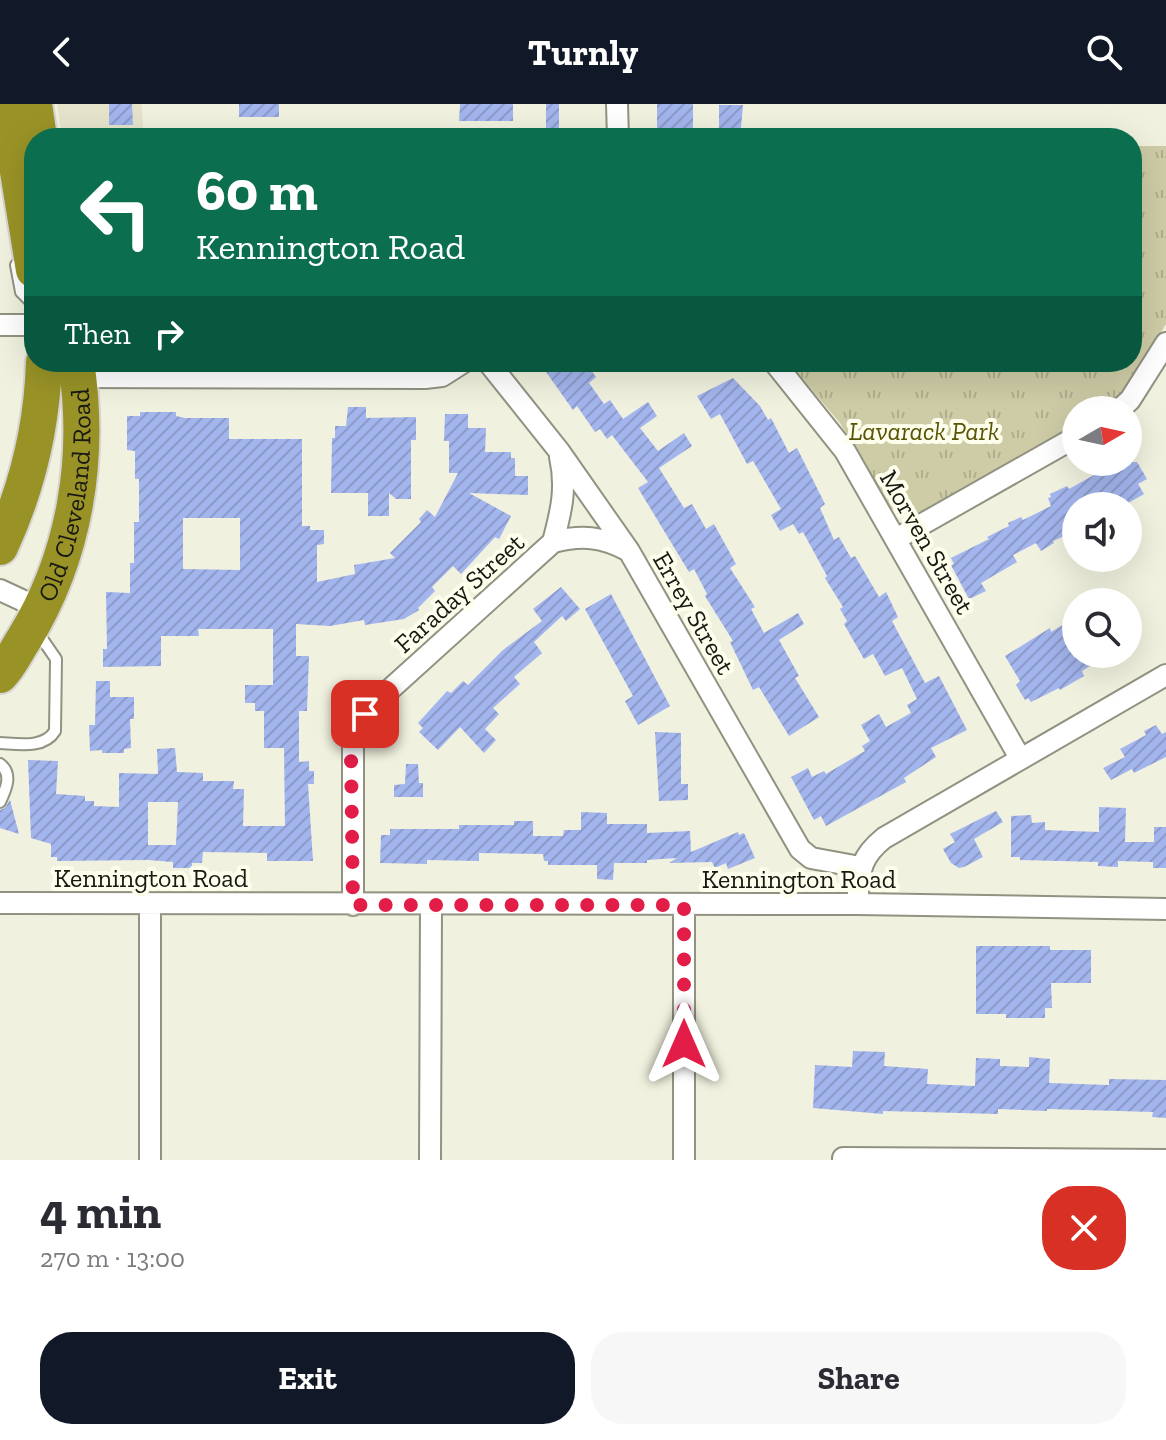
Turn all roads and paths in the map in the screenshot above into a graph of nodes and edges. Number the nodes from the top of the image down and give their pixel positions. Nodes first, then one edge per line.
1 (7, 104) edge
2 (34, 104) edge
3 (617, 104) edge
4 (38, 128) edge
5 (618, 128) edge
6 (24, 261) edge
7 (24, 295) edge
8 (0, 325) edge
9 (24, 325) edge
10 (1166, 343) edge
11 (59, 372) edge
12 (61, 372) edge
13 (151, 372) edge
14 (448, 372) edge
15 (496, 372) edge
16 (782, 372) edge
17 (1133, 396) edge
18 (1062, 445) edge
19 (559, 451) junction
20 (896, 539) junction
21 (553, 542) junction
22 (0, 547) edge
23 (629, 551) junction
24 (0, 590) edge
25 (37, 617) junction
26 (0, 675) edge
27 (1166, 675) edge
28 (0, 743) edge
29 (1020, 758) junction
30 (0, 764) edge
31 (0, 802) edge
32 (860, 867) junction
33 (0, 903) edge
34 (150, 904) junction
35 (857, 904) junction
36 (353, 905) junction
37 (684, 905) junction
38 (431, 906) junction
39 (1166, 909) edge
40 (843, 1158) dead end
41 (150, 1160) edge
42 (430, 1160) edge
43 (684, 1160) edge
44 (1166, 1160) edge

1 - 6 highway
2 - 4 highway
3 - 5 street
6 - 7 lane
8 - 9 street
10 - 17 street
11 - 22 highway, Old Cleveland Road
12 - 25 highway, Old Cleveland Road
13 - 14 street
15 - 19 street, Errey Street
16 - 20 street, Morven Street
18 - 20 street
19 - 21 street, Faraday Street
19 - 23 street, Errey Street
20 - 29 street, Morven Street
21 - 23 street, Faraday Street
21 - 36 street, Faraday Street
23 - 32 street, Errey Street
24 - 25 street
25 - 26 highway, Old Cleveland Road
25 - 28 lane, Old Cleveland Road
27 - 29 street
29 - 32 street
30 - 31 lane
32 - 35 street
33 - 34 street, Kennington Road
34 - 36 street, Kennington Road
34 - 41 street
35 - 37 street, Kennington Road
35 - 39 street, Kennington Road
36 - 38 street, Kennington Road
37 - 38 street, Kennington Road
37 - 43 street
38 - 42 street
40 - 44 street

